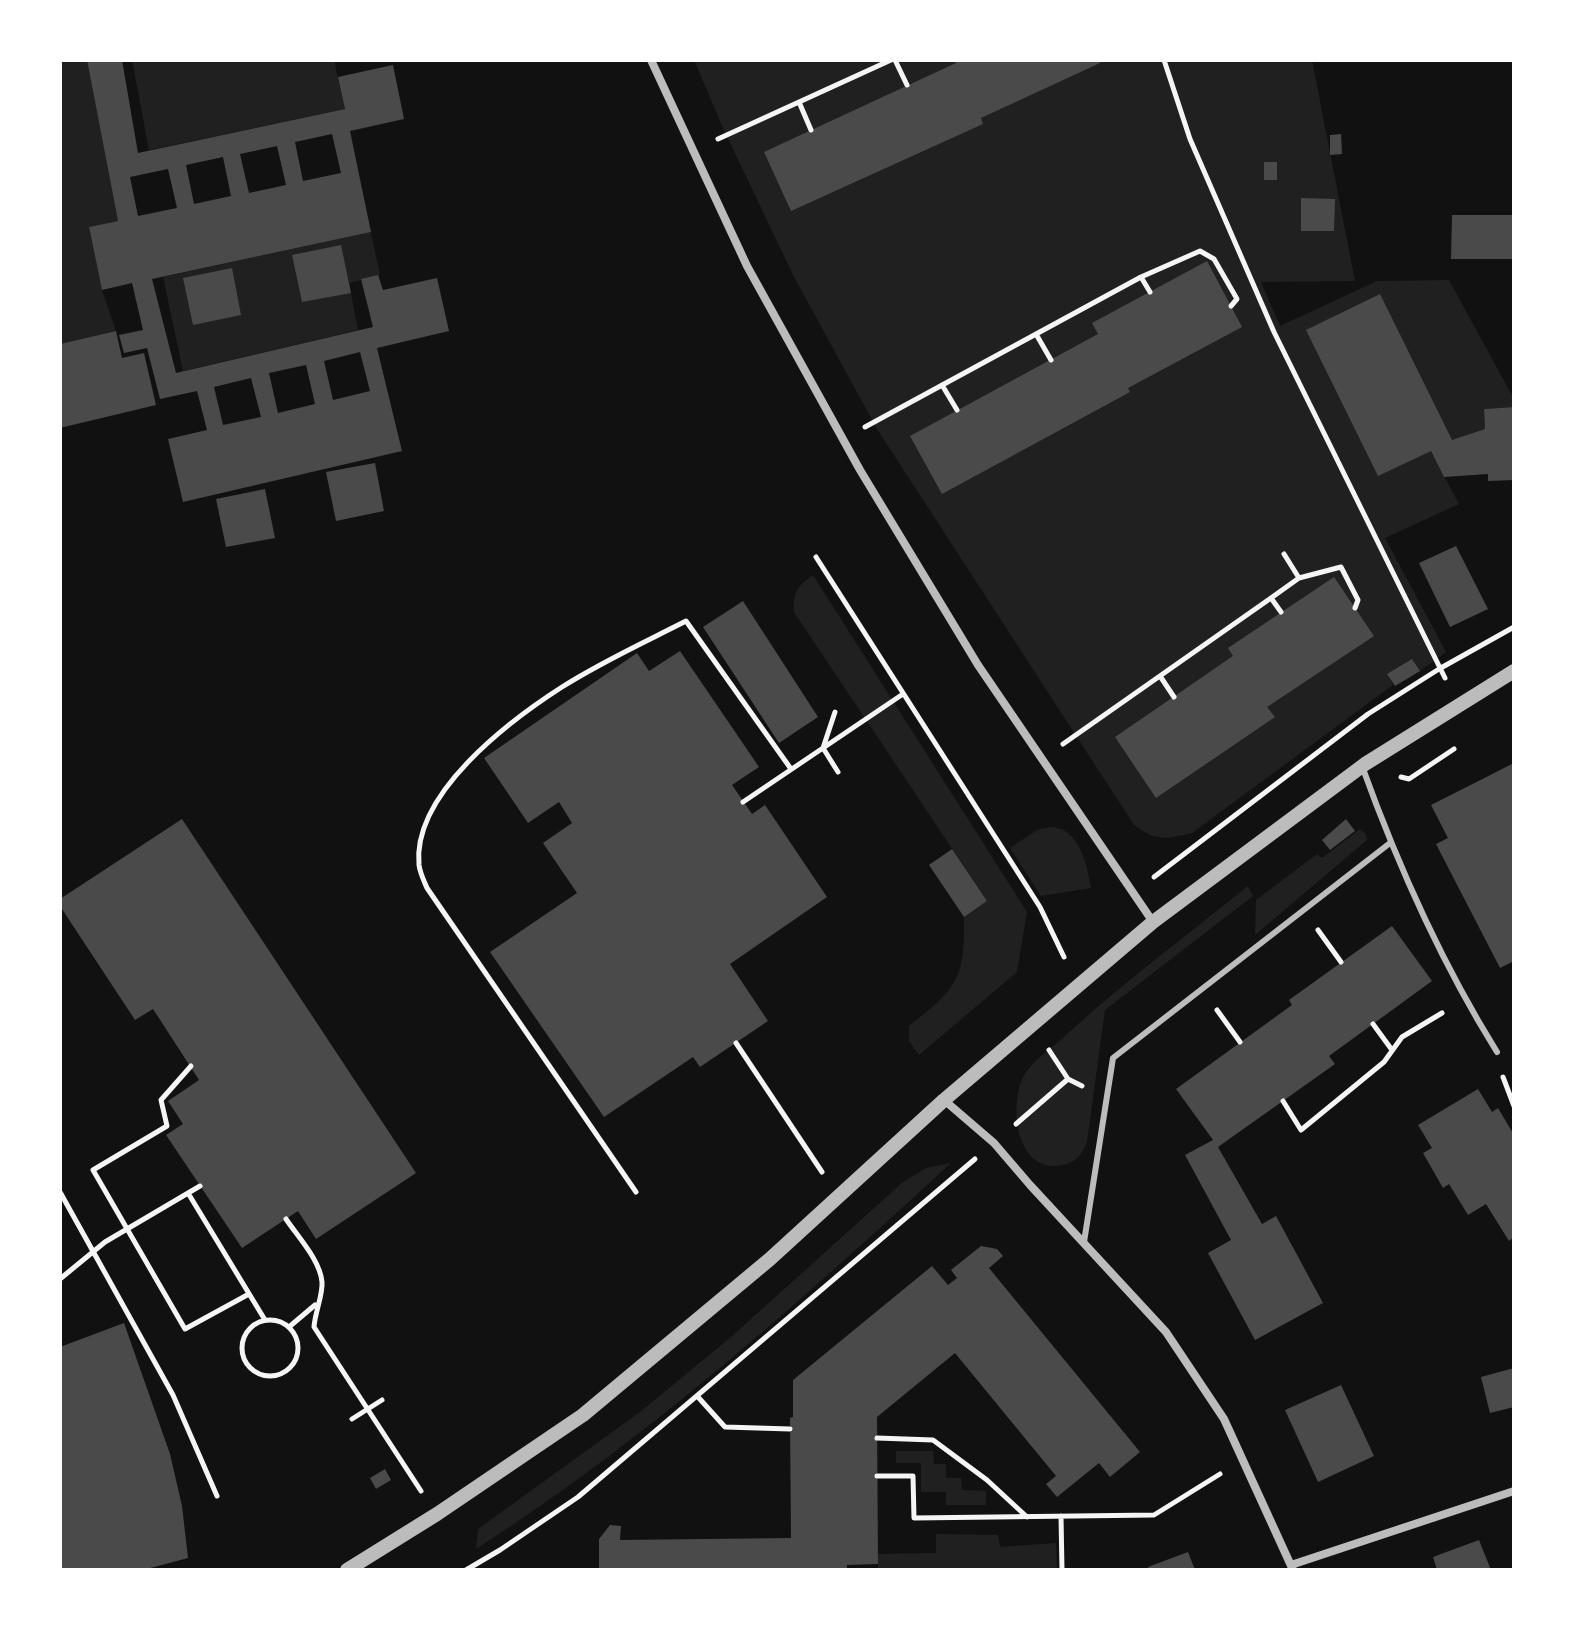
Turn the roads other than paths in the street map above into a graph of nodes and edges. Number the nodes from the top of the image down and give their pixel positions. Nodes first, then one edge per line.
1 (651, 60) edge
2 (1514, 671) edge
3 (1362, 766) junction
4 (1390, 843) junction
5 (1153, 922) junction
6 (1497, 1052) dead end
7 (944, 1100) junction
8 (1084, 1242) junction
9 (1514, 1491) edge
10 (1292, 1567) edge
11 (347, 1570) edge

1 - 5 street
2 - 3 street
3 - 4 lane
3 - 5 street
4 - 6 lane
4 - 8 lane
5 - 7 street
7 - 8 street
7 - 11 street
8 - 10 street
9 - 10 street

